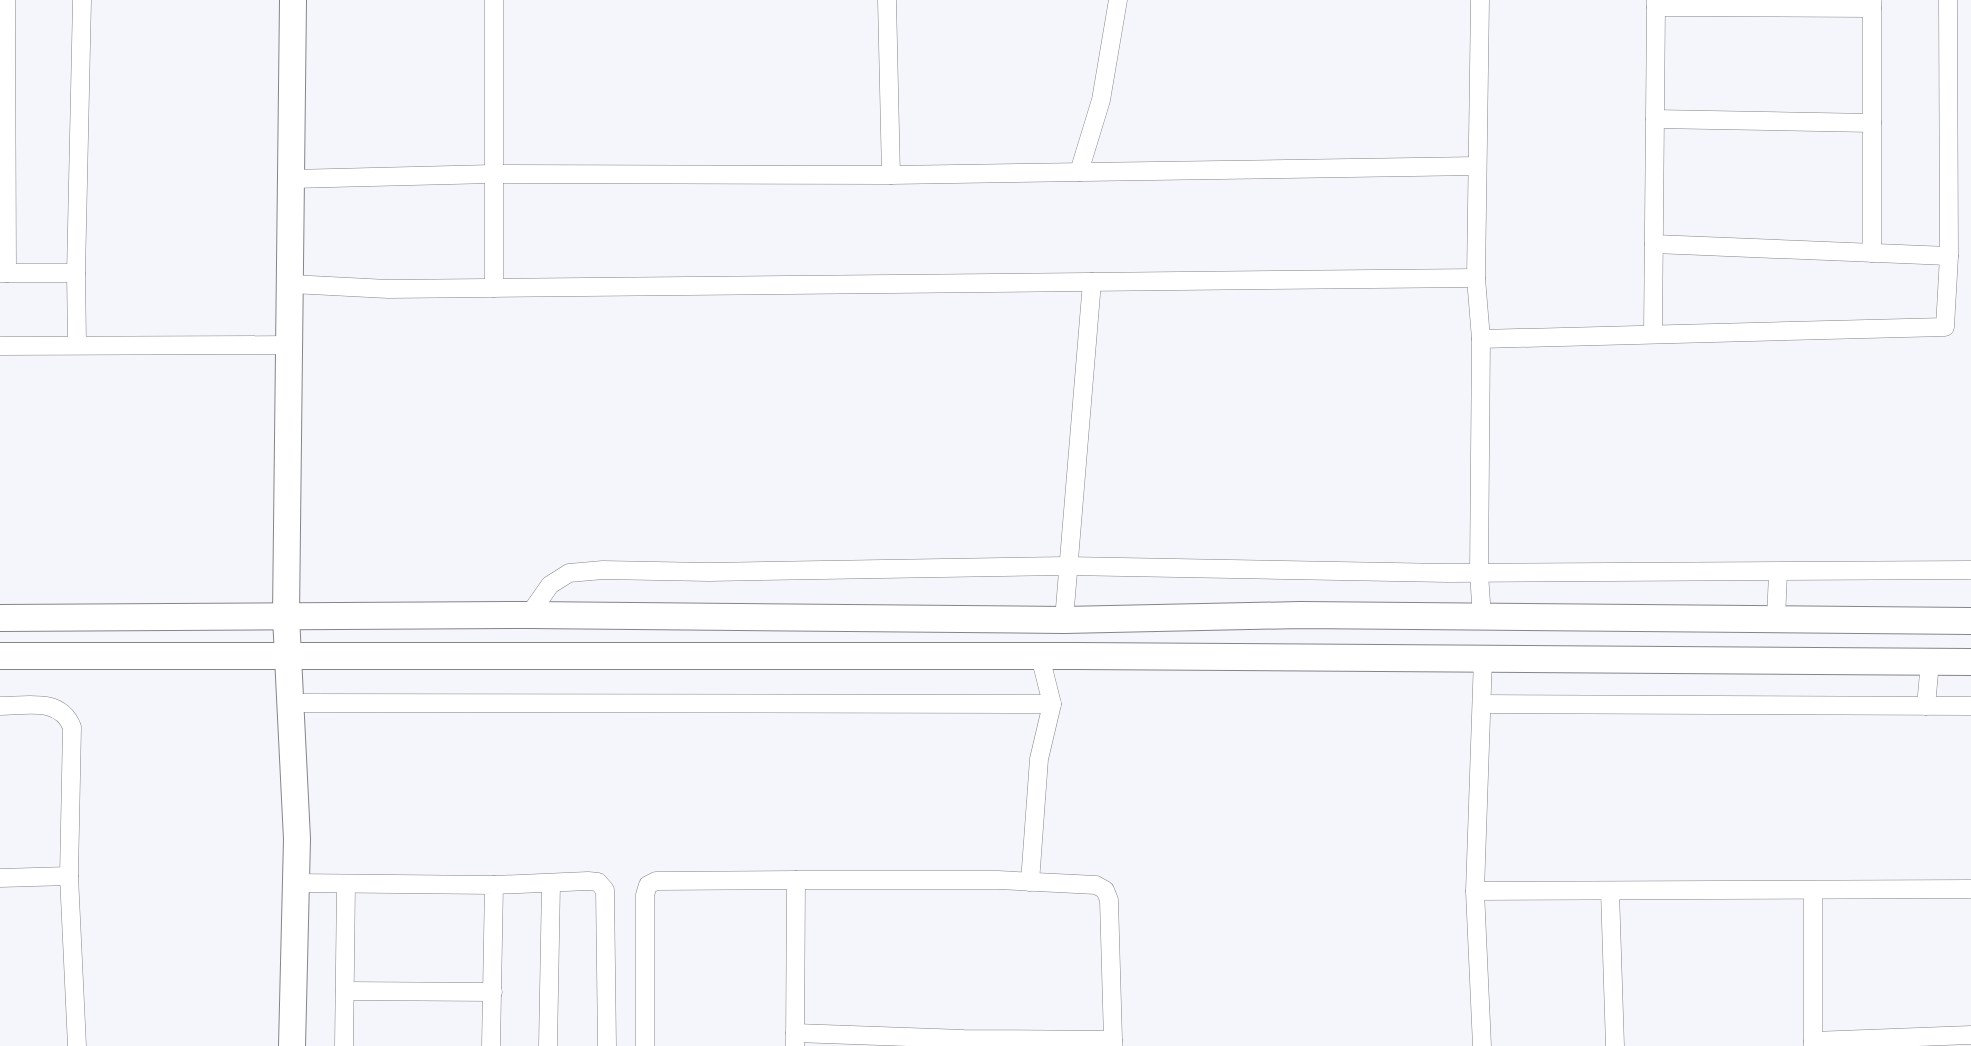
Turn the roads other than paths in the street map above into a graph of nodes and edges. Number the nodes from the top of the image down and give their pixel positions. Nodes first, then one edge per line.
1 (6, 0) edge
2 (82, 0) edge
3 (293, 0) edge
4 (494, 0) edge
5 (887, 0) edge
6 (1118, 0) edge
7 (1480, 0) edge
8 (1948, 0) edge
9 (1656, 3) edge
10 (1872, 4) edge
11 (3, 78) edge
12 (1655, 119) junction
13 (1872, 123) junction
14 (1477, 166) junction
15 (1079, 172) junction
16 (492, 174) junction
17 (891, 175) junction
18 (292, 179) junction
19 (1654, 244) junction
20 (1872, 253) junction
21 (1949, 256) junction
22 (3, 273) edge
23 (76, 273) junction
24 (1476, 278) junction
25 (1092, 282) junction
26 (291, 284) junction
27 (495, 288) junction
28 (1653, 332) junction
29 (1481, 339) junction
30 (77, 343) junction
31 (291, 345) junction
32 (0, 346) edge
33 (1067, 566) junction
34 (1971, 570) edge
35 (1479, 573) junction
36 (1778, 573) junction
37 (529, 615) junction
38 (286, 616) junction
39 (0, 618) edge
40 (1482, 618) junction
41 (1776, 619) junction
42 (1063, 620) junction
43 (1971, 621) edge
44 (0, 656) edge
45 (288, 656) junction
46 (1040, 656) junction
47 (1483, 658) junction
48 (1779, 660) junction
49 (1930, 662) junction
50 (1971, 662) edge
51 (291, 704) junction
52 (1052, 704) junction
53 (1482, 704) junction
54 (0, 706) edge
55 (1926, 706) junction
56 (1971, 706) edge
57 (69, 876) junction
58 (0, 878) edge
59 (796, 880) junction
60 (1030, 882) junction
61 (296, 883) junction
62 (346, 884) junction
63 (551, 884) junction
64 (494, 885) junction
65 (1971, 889) edge
66 (1813, 890) junction
67 (1475, 891) junction
68 (1610, 891) junction
69 (345, 992) junction
70 (493, 992) junction
71 (1971, 1035) edge
72 (795, 1040) edge
73 (964, 1043) edge
74 (1113, 1043) edge
75 (1813, 1044) edge
76 (77, 1046) edge
77 (292, 1046) edge
78 (344, 1046) edge
79 (491, 1046) edge
80 (548, 1046) edge
81 (607, 1046) edge
82 (645, 1046) edge
83 (1482, 1046) edge
84 (1615, 1046) edge

1 - 11 street
2 - 23 street
3 - 18 main road
4 - 16 street
5 - 17 street
6 - 15 street
7 - 14 street
8 - 21 street
9 - 10 street
9 - 12 street
10 - 13 street
11 - 22 street
12 - 13 street
12 - 19 street
13 - 20 street
14 - 15 street
14 - 24 street
15 - 17 street
16 - 17 street
16 - 18 street
16 - 27 street
18 - 26 main road
19 - 20 street
19 - 28 street
20 - 21 street
21 - 28 street
22 - 23 street
23 - 30 street
24 - 25 street
24 - 29 street
25 - 27 street
25 - 33 street
26 - 27 street
26 - 31 main road
28 - 29 street
29 - 35 street
30 - 31 street
30 - 32 street
31 - 38 main road
33 - 35 street
33 - 37 street
33 - 42 street
34 - 36 street
35 - 36 street
35 - 40 street
36 - 41 street
37 - 38 main road
37 - 42 main road
38 - 39 main road
38 - 45 main road
40 - 41 main road
40 - 42 main road
40 - 47 main road
41 - 43 main road
41 - 48 main road
44 - 45 main road
45 - 46 main road
45 - 51 main road
46 - 47 main road
46 - 52 street
47 - 48 main road
47 - 53 street
48 - 49 main road
49 - 50 main road
49 - 55 street
51 - 52 street
51 - 61 main road
52 - 60 street
53 - 55 street
53 - 67 street
54 - 57 street
55 - 56 street
57 - 58 street
57 - 76 street
59 - 60 street
59 - 72 street
59 - 82 street
60 - 74 street
61 - 62 street
61 - 77 main road
62 - 64 street
62 - 69 street
63 - 64 street
63 - 80 street
63 - 81 street
64 - 70 street
65 - 66 street
66 - 68 street
66 - 75 street
67 - 68 street
67 - 83 street
68 - 84 street
69 - 70 street
69 - 78 street
70 - 79 street
71 - 75 street
72 - 73 street
73 - 74 street

